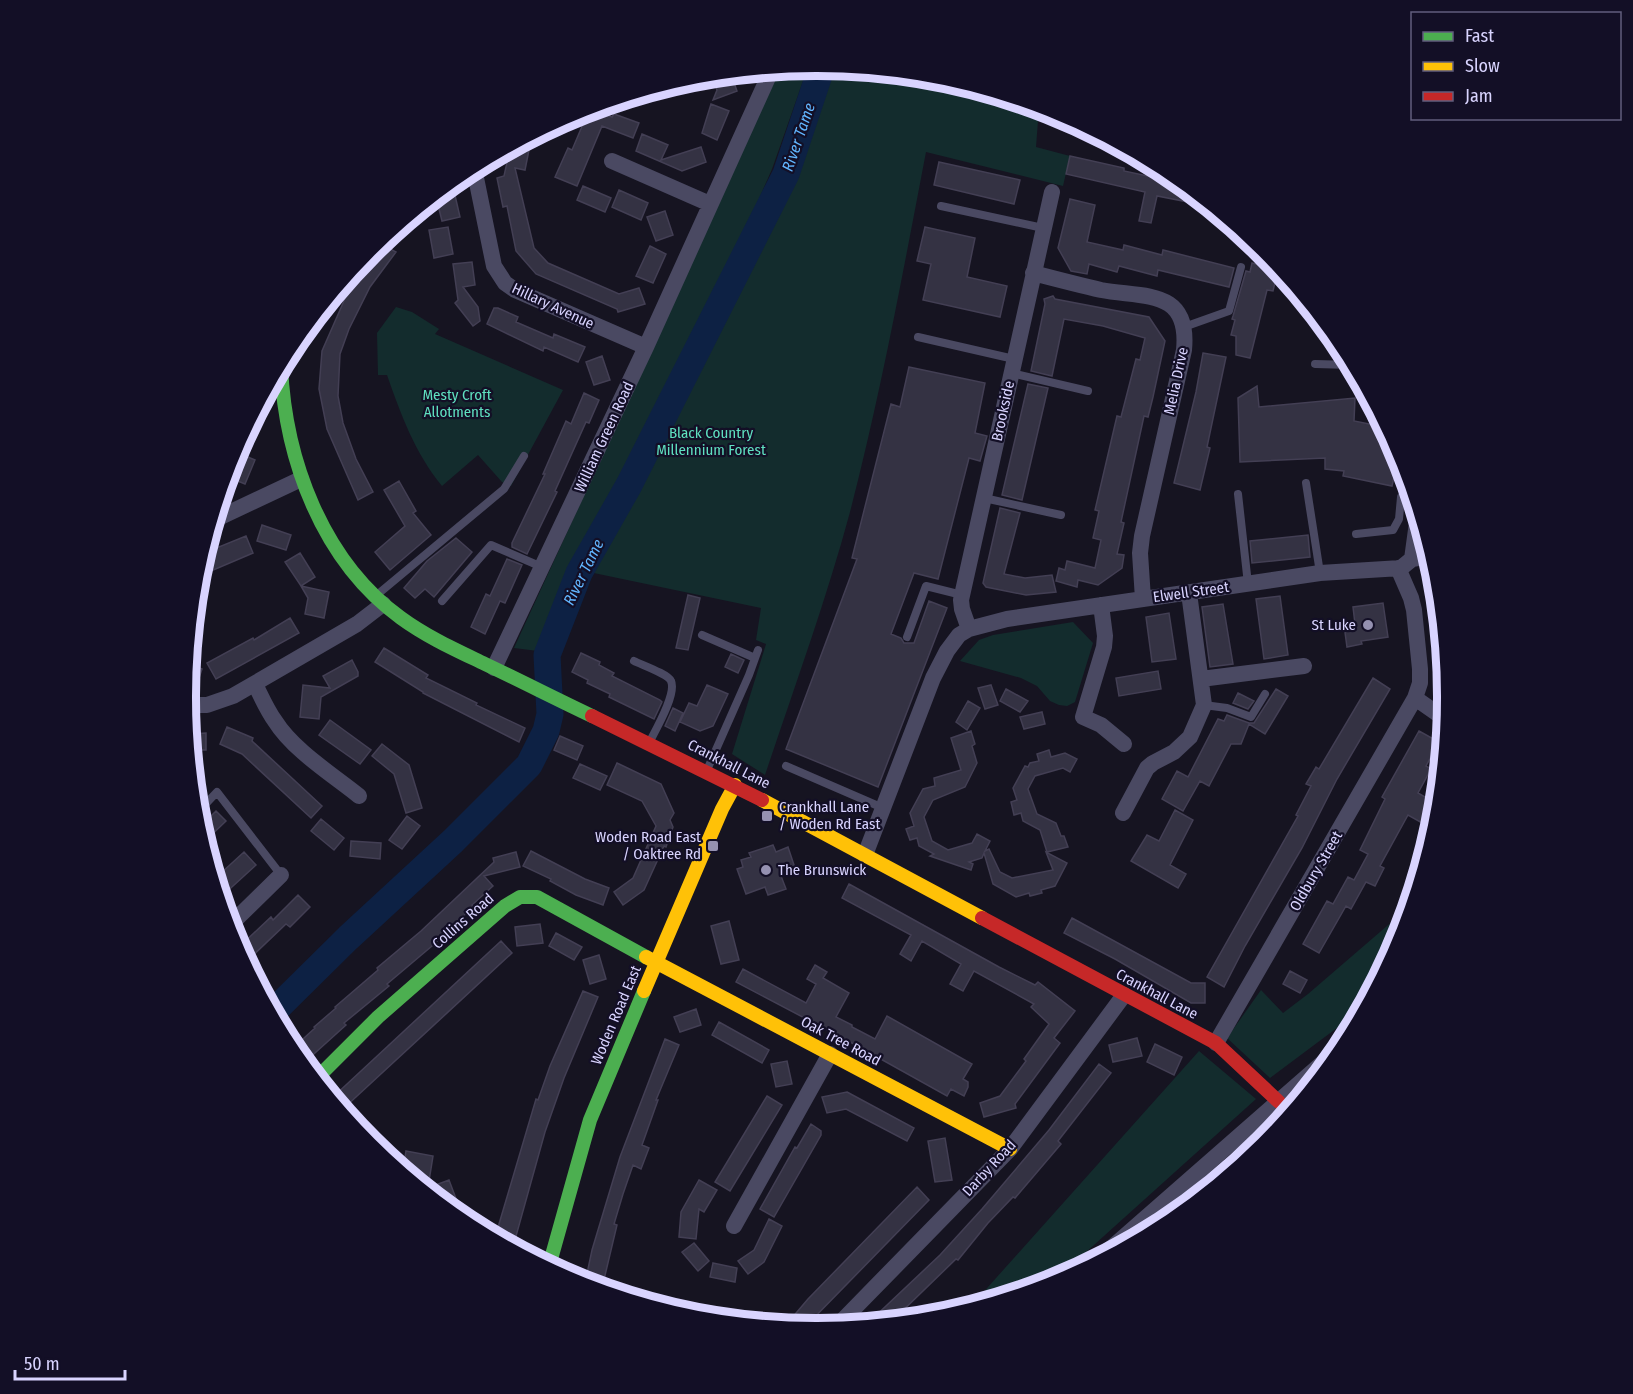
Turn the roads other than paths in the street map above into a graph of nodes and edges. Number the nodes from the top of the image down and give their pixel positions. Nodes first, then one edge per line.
1 (767, 79) edge
2 (612, 162) dead end
3 (476, 178) edge
4 (1052, 192) dead end
5 (710, 204) junction
6 (941, 206) dead end
7 (1043, 228) junction
8 (1241, 267) dead end
9 (1033, 273) junction
10 (1184, 327) junction
11 (918, 337) dead end
12 (646, 348) junction
13 (1315, 364) dead end
14 (1340, 365) edge
15 (1012, 366) junction
16 (282, 382) edge
17 (1088, 391) dead end
18 (524, 456) dead end
19 (301, 479) junction
20 (1306, 483) dead end
21 (1238, 494) dead end
22 (1404, 497) edge
23 (984, 498) junction
24 (1061, 515) dead end
25 (223, 516) edge
26 (1414, 530) edge
27 (1356, 534) dead end
28 (1421, 559) edge
29 (1405, 563) junction
30 (542, 567) junction
31 (1320, 573) junction
32 (1248, 584) junction
33 (1189, 592) junction
34 (963, 596) junction
35 (1143, 599) junction
36 (379, 600) junction
37 (442, 601) dead end
38 (1101, 606) junction
39 (969, 629) junction
40 (702, 635) dead end
41 (907, 637) dead end
42 (634, 661) dead end
43 (1304, 666) dead end
44 (494, 668) junction
45 (1201, 679) junction
46 (255, 684) junction
47 (1265, 694) dead end
48 (1414, 698) junction
49 (196, 705) edge
50 (1204, 705) junction
51 (1437, 713) edge
52 (648, 743) junction
53 (1124, 744) dead end
54 (786, 765) dead end
55 (706, 771) junction
56 (735, 785) junction
57 (359, 796) dead end
58 (206, 804) edge
59 (883, 808) junction
60 (1123, 813) dead end
61 (865, 855) junction
62 (281, 875) joint
63 (237, 918) edge
64 (656, 962) junction
65 (1124, 995) junction
66 (1216, 1043) junction
67 (830, 1054) junction
68 (322, 1073) edge
69 (1308, 1076) edge
70 (1279, 1102) junction
71 (1010, 1149) junction
72 (734, 1226) dead end
73 (1128, 1233) edge
74 (551, 1258) edge
75 (846, 1317) edge

1 - 5 street, William Green Road
2 - 5 street
3 - 12 street, Hillary Avenue
4 - 7 street, Brookside
5 - 12 street, William Green Road
6 - 7 lane
7 - 9 street, Brookside
8 - 10 lane
9 - 10 street, Melia Drive
9 - 15 street, Brookside
10 - 35 street, Melia Drive
11 - 15 lane
12 - 30 street, William Green Road
13 - 14 lane
15 - 17 lane
15 - 23 street, Brookside
16 - 19 street, Crankhall Lane
18 - 36 lane
19 - 25 street
19 - 36 street, Crankhall Lane
20 - 31 lane
21 - 32 lane
22 - 27 lane
23 - 24 lane
23 - 34 street, Brookside
26 - 29 street
28 - 29 street, Elwell Street
29 - 31 street, Elwell Street
29 - 48 street, Oldbury Street
30 - 37 lane
30 - 44 street, William Green Road
31 - 32 street, Elwell Street
32 - 33 street, Elwell Street
33 - 35 street, Elwell Street
33 - 45 street
34 - 39 street, Brookside
34 - 41 lane
35 - 38 street, Elwell Street
36 - 44 street, Crankhall Lane
36 - 46 street
38 - 39 street, Elwell Street
38 - 53 street
39 - 59 street
40 - 55 lane
42 - 52 lane
43 - 45 street
44 - 52 street, Crankhall Lane
45 - 50 street
46 - 49 street
46 - 57 street
47 - 50 lane
48 - 51 street
48 - 66 street, Oldbury Street
50 - 60 street
52 - 55 street, Crankhall Lane
54 - 59 lane
55 - 56 street, Crankhall Lane
56 - 61 street, Crankhall Lane
56 - 64 street, Woden Road East
58 - 62 lane
59 - 61 street
61 - 65 street, Crankhall Lane
62 - 63 street
64 - 67 street, Oak Tree Road
64 - 68 street, Collins Road
64 - 74 street, Woden Road East
65 - 66 street, Crankhall Lane
65 - 71 street, Darby Road
66 - 70 street, Crankhall Lane
67 - 71 street, Oak Tree Road
67 - 72 street
69 - 70 street
70 - 73 street
71 - 75 street, Darby Road

